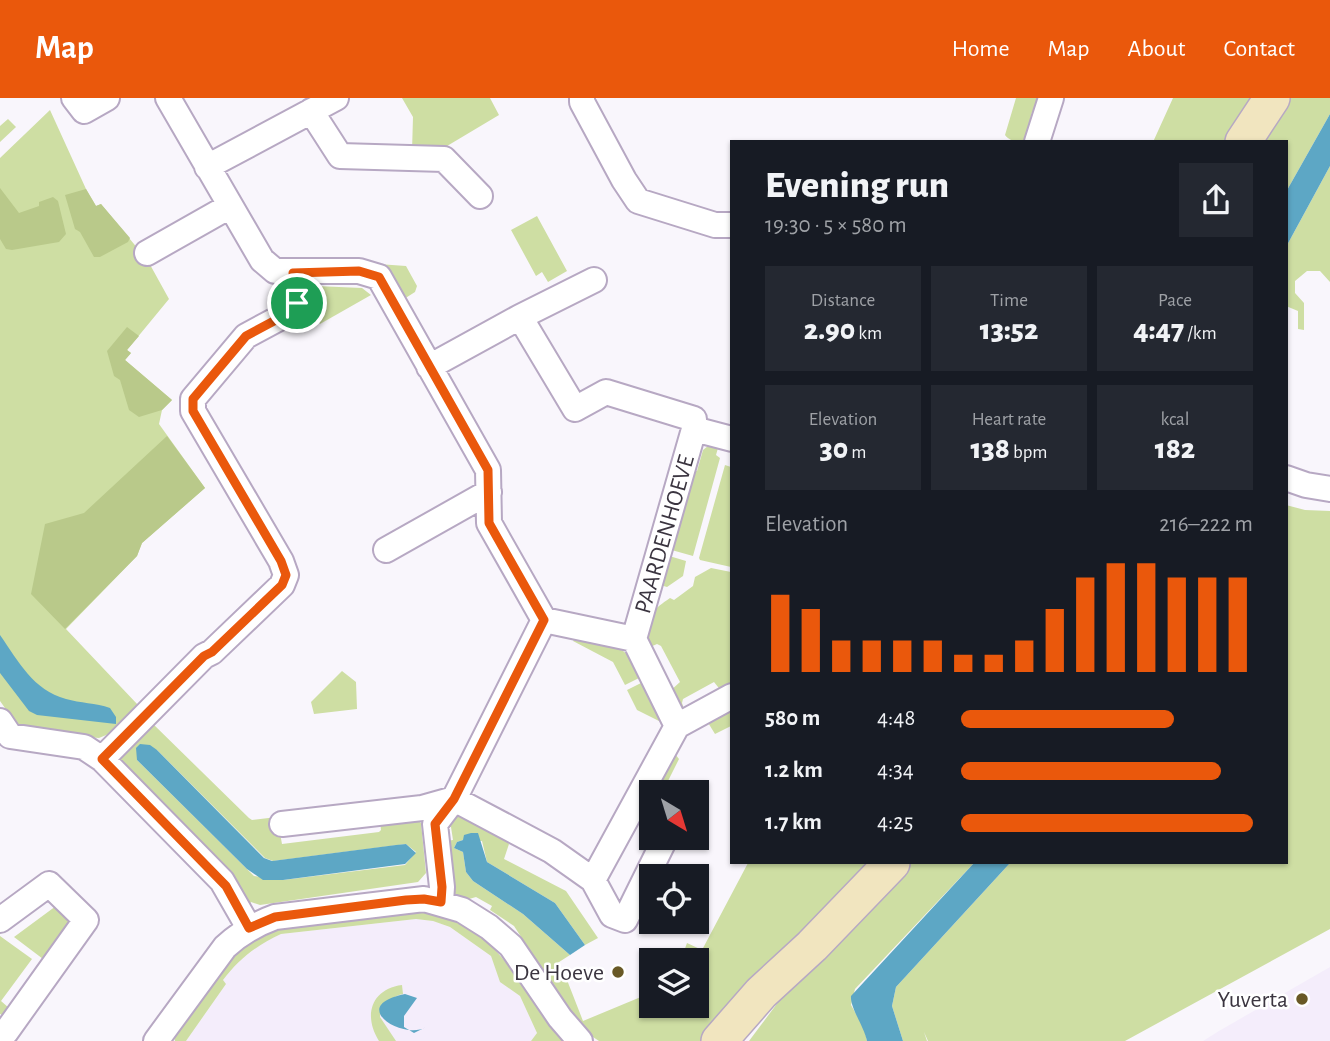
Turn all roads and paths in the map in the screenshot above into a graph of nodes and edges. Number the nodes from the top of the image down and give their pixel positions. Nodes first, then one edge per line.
1 (74, 98) edge
2 (107, 98) edge
3 (168, 98) edge
4 (337, 98) edge
5 (582, 98) edge
6 (1051, 98) edge
7 (1272, 98) edge
8 (312, 111) junction
9 (1038, 140) edge
10 (1244, 140) edge
11 (208, 167) junction
12 (480, 196) dead end
13 (230, 206) junction
14 (730, 225) edge
15 (147, 253) dead end
16 (293, 273) junction
17 (594, 280) dead end
18 (520, 317) junction
19 (429, 367) junction
20 (694, 429) junction
21 (730, 438) edge
22 (1288, 479) edge
23 (1330, 489) edge
24 (489, 492) junction
25 (386, 550) dead end
26 (544, 620) junction
27 (634, 639) junction
28 (730, 697) edge
29 (677, 726) junction
30 (4, 736) edge
31 (102, 759) junction
32 (454, 799) junction
33 (635, 803) junction
34 (639, 809) edge
35 (282, 824) dead end
36 (660, 850) edge
37 (891, 864) edge
38 (593, 880) junction
39 (441, 902) junction
40 (0, 920) edge
41 (249, 928) junction
42 (812, 946) junction
43 (2, 1031) edge
44 (156, 1041) edge
45 (580, 1041) edge
46 (719, 1041) edge
47 (742, 1041) edge

1 - 2 street
3 - 11 street
4 - 8 street
5 - 14 street
6 - 9 street
7 - 10 main road
8 - 11 street
8 - 12 street
11 - 13 street
13 - 15 street
13 - 16 street
16 - 19 street
16 - 31 street
17 - 18 street
18 - 19 street
18 - 20 street, PAARDENHOEVE
19 - 24 street
20 - 21 street, PAARDENHOEVE
20 - 27 street, PAARDENHOEVE
22 - 23 street
24 - 25 street
24 - 26 street
26 - 27 street, PAARDENHOEVE
26 - 32 street
27 - 29 street, PAARDENHOEVE
28 - 29 street
29 - 33 street
30 - 31 street
31 - 41 street
32 - 35 street
32 - 38 street
32 - 39 street
33 - 34 street
33 - 38 street
36 - 38 street
37 - 42 main road
39 - 41 street
39 - 45 street
40 - 43 street
41 - 44 street
42 - 46 main road
42 - 47 main road

